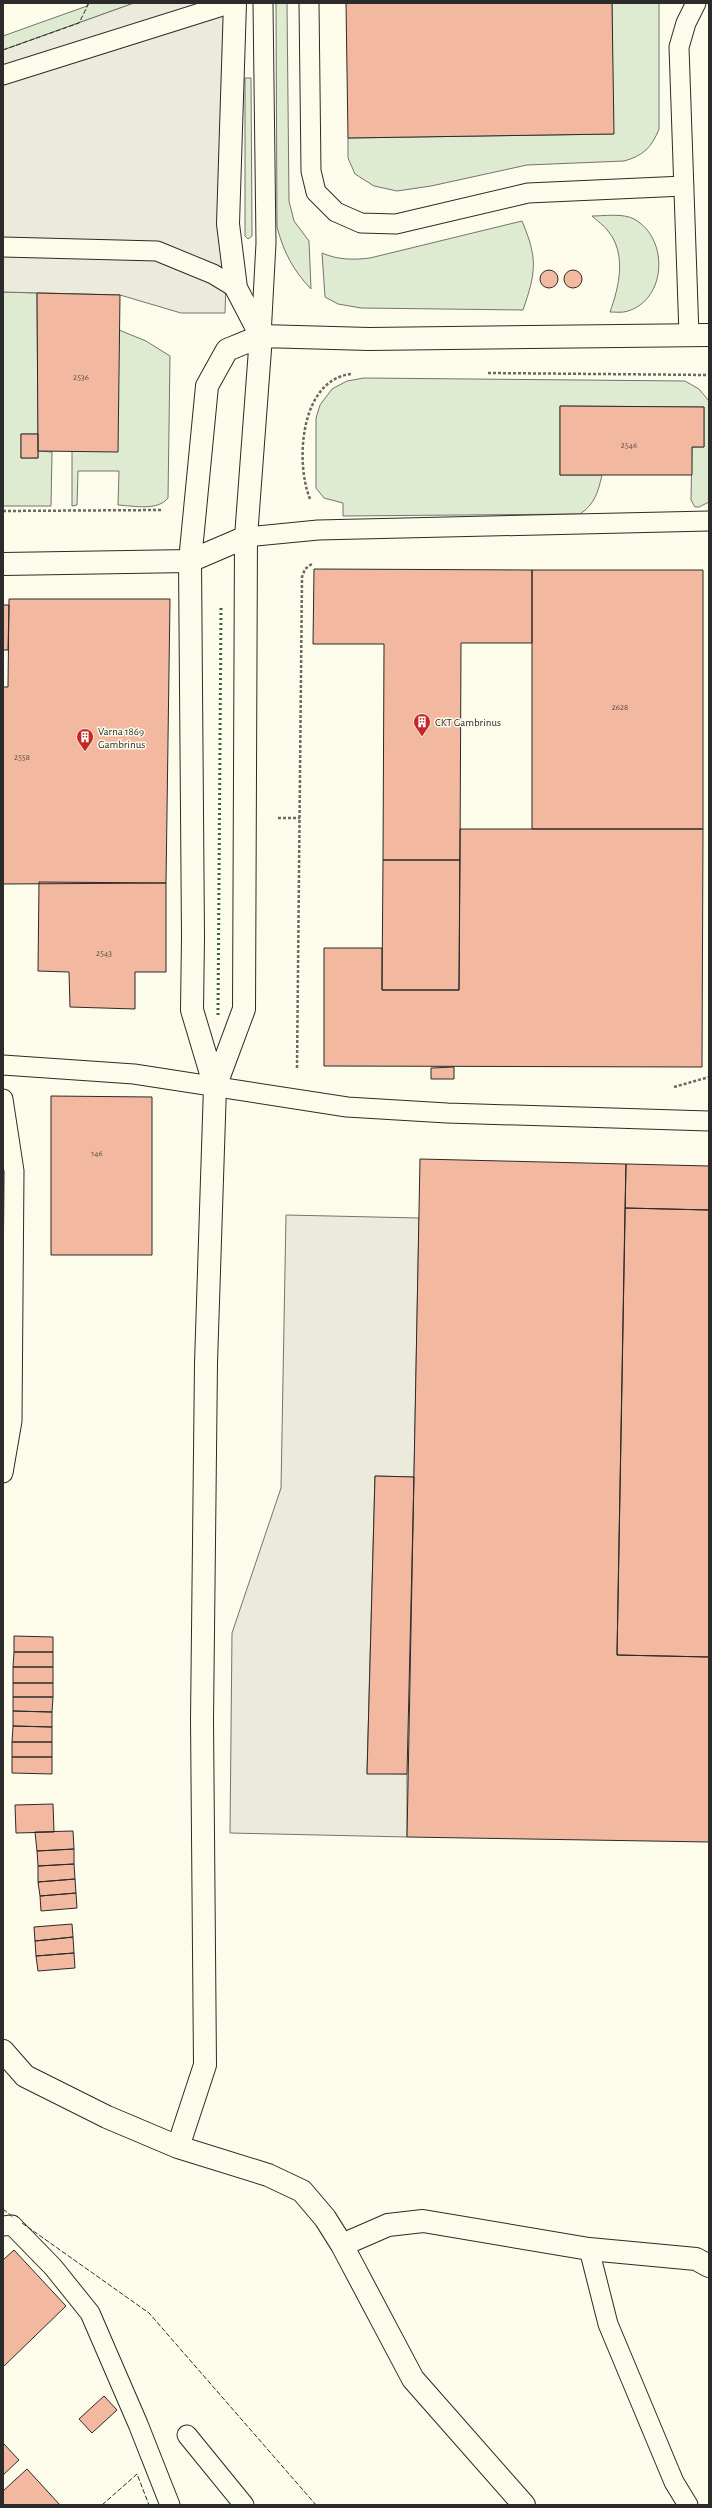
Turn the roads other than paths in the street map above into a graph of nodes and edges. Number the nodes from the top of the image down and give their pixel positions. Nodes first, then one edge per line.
1 (232, 3) edge
2 (235, 3) edge
3 (262, 3) edge
4 (309, 3) edge
5 (696, 3) edge
6 (3, 75) edge
7 (684, 186) junction
8 (3, 247) edge
9 (236, 288) junction
10 (699, 335) edge
11 (262, 336) junction
12 (709, 521) edge
13 (246, 537) junction
14 (190, 561) junction
15 (3, 564) edge
16 (3, 1065) edge
17 (215, 1087) junction
18 (3, 1099) edge
19 (709, 1121) edge
20 (3, 1473) edge
21 (3, 2051) edge
22 (178, 2147) junction
23 (3, 2226) edge
24 (342, 2245) junction
25 (589, 2249) junction
26 (709, 2266) edge
27 (187, 2435) dead end
28 (170, 2505) edge
29 (244, 2505) edge
30 (524, 2505) edge
31 (688, 2505) edge

1 - 6 lane
2 - 9 street
3 - 11 lane
4 - 7 lane
5 - 7 lane
7 - 10 lane
8 - 9 lane
9 - 11 street
10 - 11 street
11 - 13 street
11 - 14 street
12 - 13 lane
13 - 14 street
13 - 17 street
14 - 15 street
14 - 17 street
16 - 17 lane
17 - 19 lane
17 - 22 street
18 - 20 lane
21 - 22 street
22 - 24 street
23 - 28 lane
24 - 25 street
24 - 30 street
25 - 26 street
25 - 31 lane
27 - 29 lane

